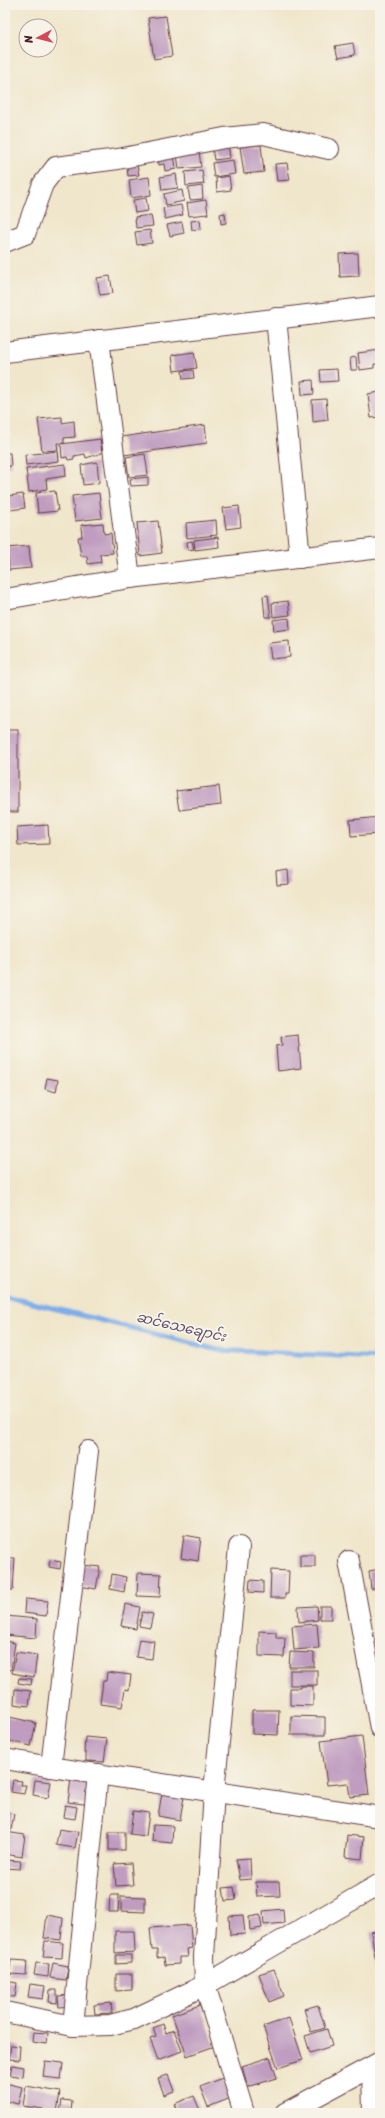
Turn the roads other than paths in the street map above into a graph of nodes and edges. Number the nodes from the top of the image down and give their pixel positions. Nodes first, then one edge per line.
1 (329, 149) dead end
2 (5, 242) edge
3 (380, 306) edge
4 (276, 318) junction
5 (98, 340) junction
6 (5, 352) edge
7 (380, 548) edge
8 (300, 558) junction
9 (130, 578) junction
10 (5, 599) edge
11 (88, 1452) dead end
12 (238, 1547) dead end
13 (349, 1561) dead end
14 (380, 1728) edge
15 (5, 1759) edge
16 (51, 1767) junction
17 (98, 1774) junction
18 (214, 1791) junction
19 (380, 1817) edge
20 (380, 1884) edge
21 (204, 1985) junction
22 (5, 2012) edge
23 (73, 2026) junction
24 (376, 2065) edge
25 (244, 2113) edge
26 (285, 2113) edge
27 (373, 2113) edge

1 - 2 street
3 - 4 street
4 - 5 street
4 - 8 street
5 - 6 street
5 - 9 street
7 - 8 street
8 - 9 street
9 - 10 street
11 - 16 street
12 - 18 street
13 - 14 street
15 - 16 street
16 - 17 street
17 - 18 street
17 - 23 street
18 - 19 street
18 - 21 street
20 - 21 street
21 - 23 street
21 - 25 street
22 - 23 street
24 - 26 street
24 - 27 street

